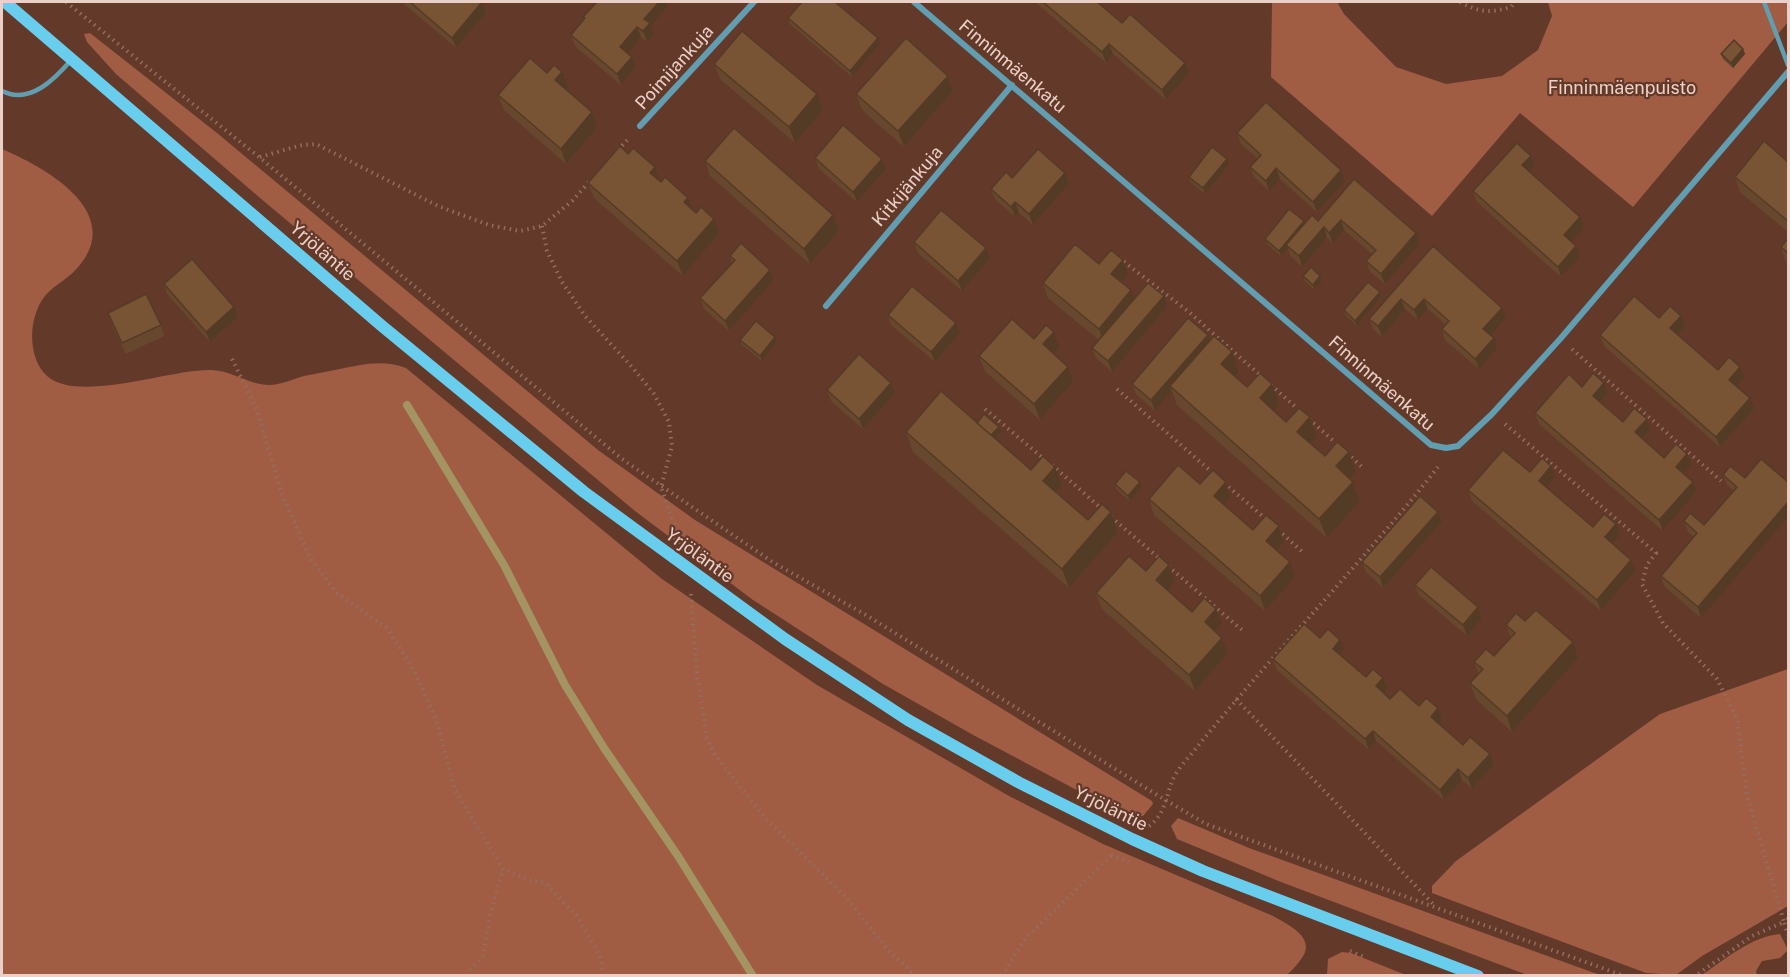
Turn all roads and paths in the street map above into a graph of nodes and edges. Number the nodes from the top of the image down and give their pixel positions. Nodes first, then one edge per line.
1 (5, 2) edge
2 (66, 2) edge
3 (754, 2) edge
4 (914, 2) edge
5 (1460, 2) edge
6 (1515, 2) edge
7 (1764, 2) edge
8 (72, 59) junction
9 (1788, 65) edge
10 (1788, 72) edge
11 (1012, 85) junction
12 (2, 91) edge
13 (640, 126) joint
14 (617, 151) edge
15 (259, 157) junction
16 (595, 176) edge
17 (542, 226) junction
18 (1117, 256) edge
19 (826, 306) dead end
20 (1561, 338) junction
21 (232, 359) dead end
22 (1117, 389) dead end
23 (985, 409) dead end
24 (1492, 414) junction
25 (1438, 466) dead end
26 (1362, 467) dead end
27 (1721, 481) edge
28 (661, 487) junction
29 (1305, 554) dead end
30 (688, 570) junction
31 (691, 599) dead end
32 (1243, 631) dead end
33 (1236, 699) junction
34 (1167, 801) junction
35 (1132, 838) junction
36 (503, 869) junction
37 (1436, 908) junction
38 (1788, 919) edge
39 (1784, 922) junction
40 (1788, 935) edge
41 (469, 975) edge
42 (603, 975) edge
43 (916, 975) edge
44 (1002, 975) edge
45 (1478, 975) edge
46 (1624, 975) edge
47 (1695, 975) edge

1 - 8 main road, Yrjöläntie
2 - 15 path
3 - 13 street, Poimijankuja
4 - 11 street, Finninmäenkatu
5 - 6 path
7 - 9 lane
8 - 12 lane
8 - 30 main road, Yrjöläntie
10 - 20 street, Finninmäenkatu
11 - 19 street, Kitkijänkuja
11 - 24 street, Finninmäenkatu
13 - 14 path
15 - 17 path
15 - 28 path
16 - 17 path
17 - 28 path
18 - 26 path
20 - 24 street, Finninmäenkatu
20 - 27 path
21 - 36 path
22 - 29 path
23 - 32 path
24 - 39 path
25 - 33 path
28 - 30 path
28 - 34 path
30 - 35 main road, Yrjöläntie
31 - 43 path
33 - 34 path
33 - 37 path
34 - 35 path
34 - 37 path
35 - 44 path
35 - 45 main road, Yrjöläntie
36 - 41 path
36 - 42 path
37 - 46 path
38 - 39 path
39 - 40 path
39 - 47 path

